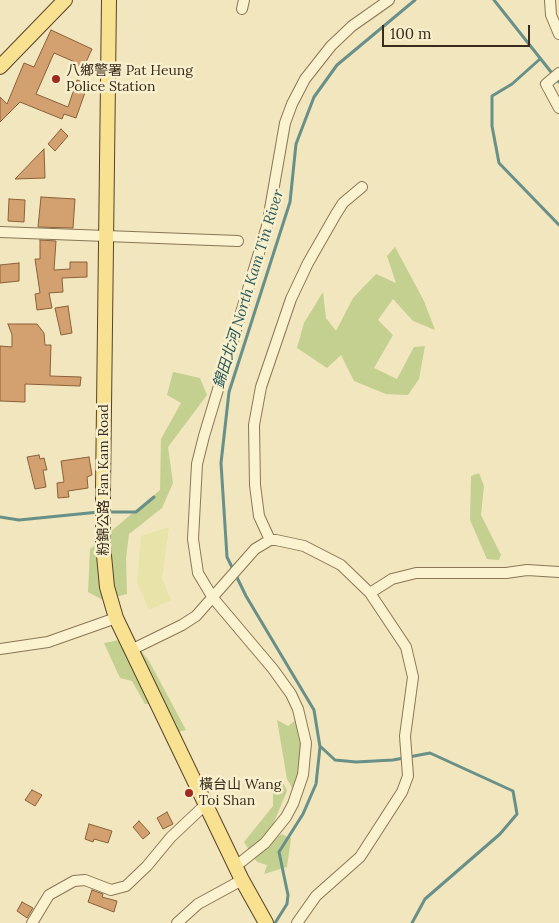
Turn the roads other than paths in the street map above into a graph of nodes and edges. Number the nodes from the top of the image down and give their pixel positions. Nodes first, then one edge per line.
1 (66, 0) edge
2 (109, 0) edge
3 (389, 0) edge
4 (550, 0) edge
5 (559, 34) edge
6 (0, 67) edge
7 (559, 73) edge
8 (559, 108) edge
9 (362, 187) dead end
10 (0, 232) edge
11 (107, 234) junction
12 (238, 241) dead end
13 (270, 540) junction
14 (559, 572) edge
15 (370, 593) junction
16 (213, 598) junction
17 (116, 618) junction
18 (0, 649) edge
19 (130, 650) junction
20 (205, 805) junction
21 (236, 866) junction
22 (242, 880) junction
23 (32, 923) edge
24 (177, 923) edge
25 (266, 923) edge
26 (298, 923) edge

1 - 6 main road
2 - 11 main road, 粉錦公路 Fan Kam Road
3 - 16 street
4 - 5 street
7 - 8 street
9 - 13 street
10 - 11 street
11 - 12 street
11 - 17 main road, 粉錦公路 Fan Kam Road
13 - 15 street
13 - 16 street
14 - 15 street
15 - 26 street
16 - 19 street
16 - 21 street
17 - 18 street
17 - 19 main road, 粉錦公路 Fan Kam Road
19 - 20 main road, 粉錦公路 Fan Kam Road
20 - 21 main road, 粉錦公路 Fan Kam Road
20 - 23 street
21 - 22 main road, 粉錦公路 Fan Kam Road
22 - 24 street
22 - 25 main road, 粉錦公路 Fan Kam Road

